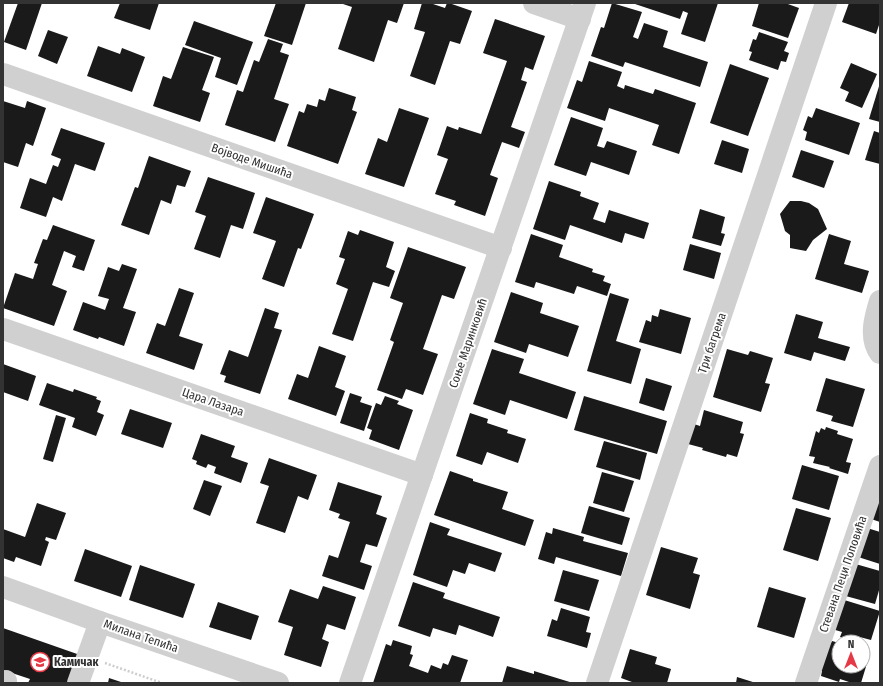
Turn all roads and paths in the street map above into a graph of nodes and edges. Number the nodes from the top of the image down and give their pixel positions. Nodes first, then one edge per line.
1 (534, 3) edge
2 (826, 3) edge
3 (583, 11) edge
4 (3, 74) edge
5 (501, 248) junction
6 (880, 301) edge
7 (3, 329) edge
8 (880, 353) edge
9 (880, 466) edge
10 (422, 475) junction
11 (3, 587) edge
12 (100, 622) junction
13 (87, 658) junction
14 (78, 683) edge
15 (162, 683) edge
16 (278, 683) edge
17 (350, 683) edge
18 (597, 683) edge
19 (806, 683) edge

1 - 3 street
2 - 18 street, Три багрема
3 - 5 street, Соње Маринковић
4 - 5 street, Војводе Мишића
5 - 10 street, Соње Маринковић
6 - 8 street
7 - 10 street, Цара Лазара
9 - 19 street, Стевана Пеци Поповића
10 - 17 street, Соње Маринковић
11 - 12 street, Милана Тепића
12 - 13 street
12 - 16 street, Милана Тепића
13 - 14 street
13 - 15 path

